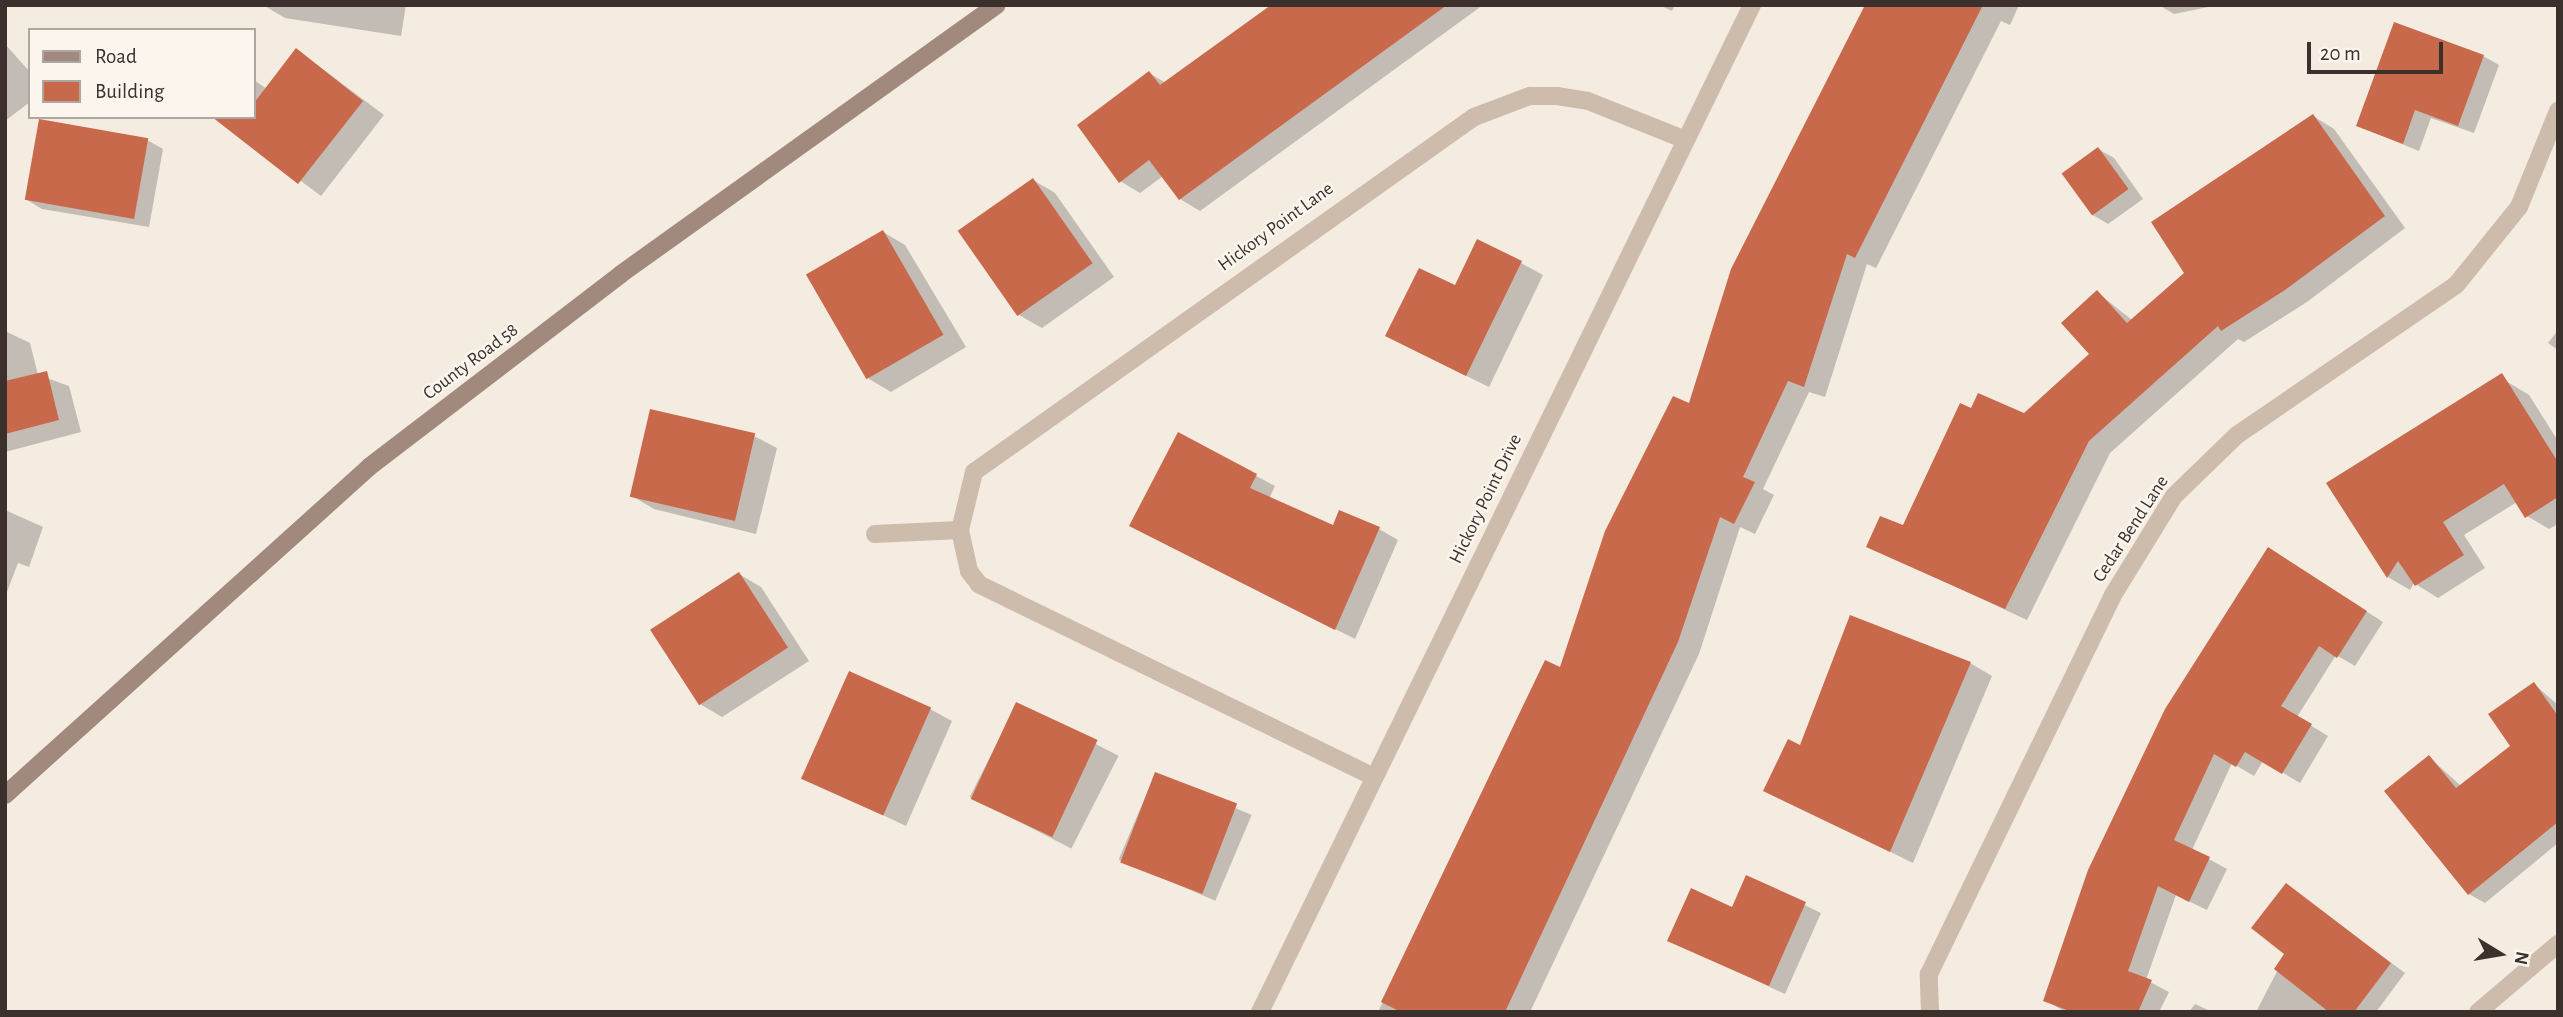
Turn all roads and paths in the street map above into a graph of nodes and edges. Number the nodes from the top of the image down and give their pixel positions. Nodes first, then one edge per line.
1 (997, 5) edge
2 (1752, 5) edge
3 (2558, 111) edge
4 (1686, 140) junction
5 (961, 530) junction
6 (875, 534) dead end
7 (1374, 778) junction
8 (5, 795) edge
9 (2558, 944) edge
10 (1260, 1012) edge
11 (1930, 1012) edge
12 (2478, 1012) edge

1 - 8 street, County Road 58
2 - 4 street, Hickory Point Drive
3 - 11 street, Cedar Bend Lane
4 - 5 street, Hickory Point Lane
4 - 7 street, Hickory Point Drive
5 - 6 street
5 - 7 street, Hickory Point Lane
7 - 10 street, Hickory Point Drive
9 - 12 street

